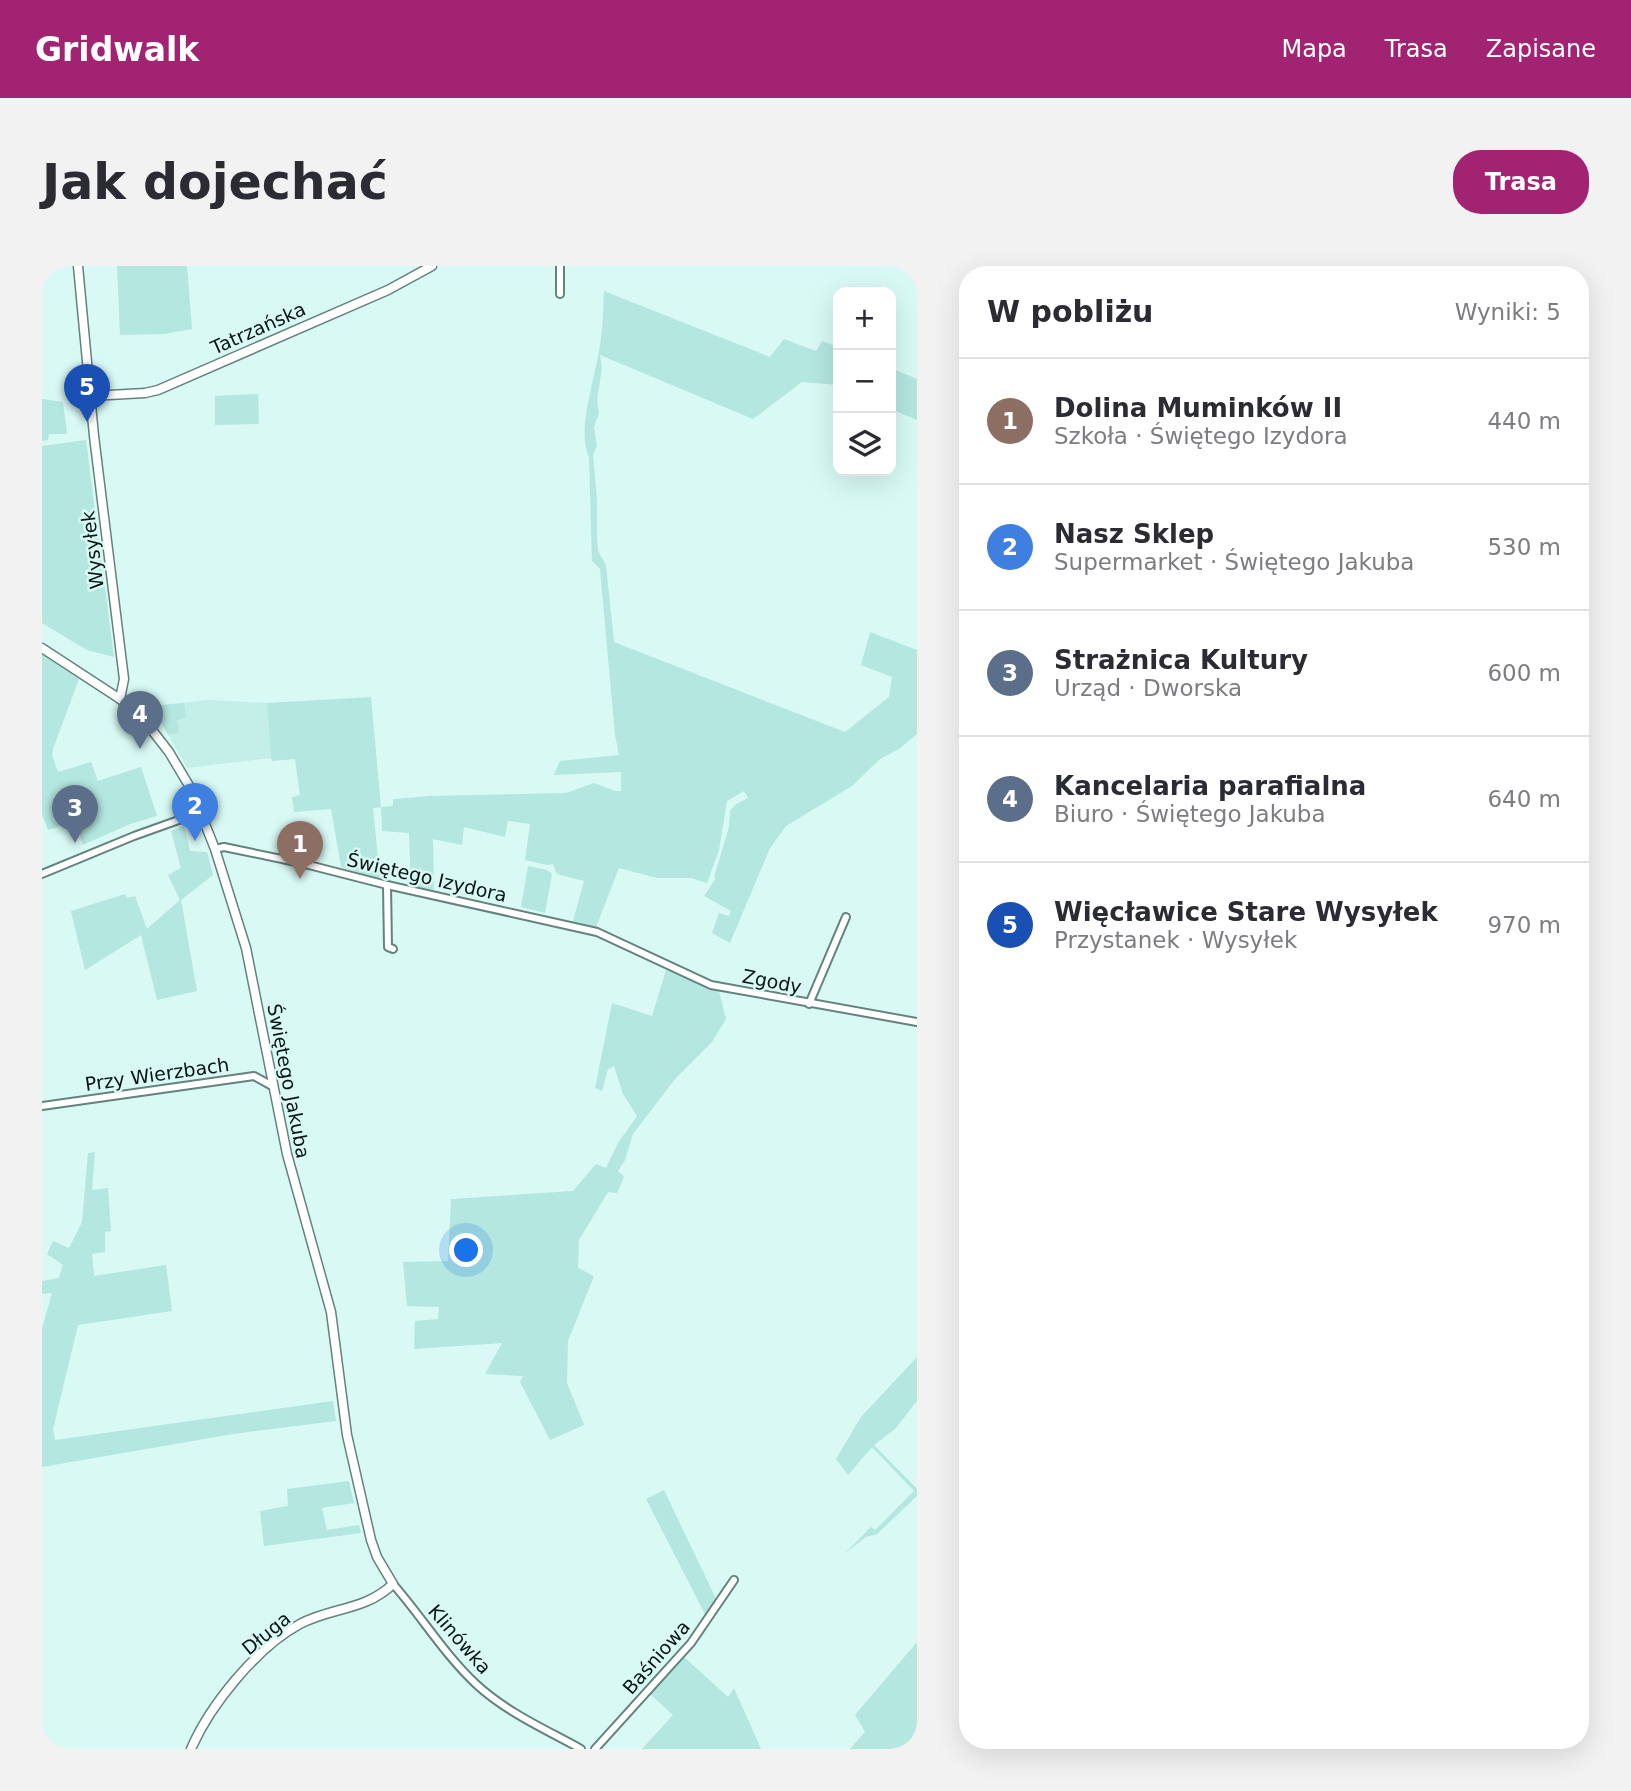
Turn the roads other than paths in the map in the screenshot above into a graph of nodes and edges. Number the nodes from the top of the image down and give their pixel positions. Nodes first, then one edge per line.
1 (78, 266) edge
2 (432, 266) edge
3 (560, 266) edge
4 (561, 294) dead end
5 (90, 397) junction
6 (42, 648) edge
7 (120, 699) junction
8 (201, 812) junction
9 (215, 849) junction
10 (42, 874) edge
11 (387, 885) junction
12 (846, 917) dead end
13 (629, 947) joint
14 (393, 949) dead end
15 (809, 1004) junction
16 (917, 1022) edge
17 (274, 1087) junction
18 (42, 1106) edge
19 (734, 1580) dead end
20 (393, 1584) junction
21 (191, 1749) edge
22 (581, 1749) edge
23 (595, 1749) edge

1 - 5 street, Wysyłek
2 - 5 street, Tatrzańska
3 - 4 street
5 - 7 street, Wysyłek
6 - 7 street, Świętego Jakuba
7 - 8 street, Świętego Jakuba
8 - 9 street, Świętego Jakuba
8 - 10 street
9 - 11 street, Świętego Izydora
9 - 17 street, Świętego Jakuba
11 - 13 street, Świętego Izydora
11 - 14 street
12 - 15 street
13 - 15 street, Zgody
15 - 16 street, Zgody
17 - 18 street, Przy Wierzbach
17 - 20 street, Świętego Jakuba
19 - 23 street, Baśniowa
20 - 21 street, Długa
20 - 22 street, Klinówka

